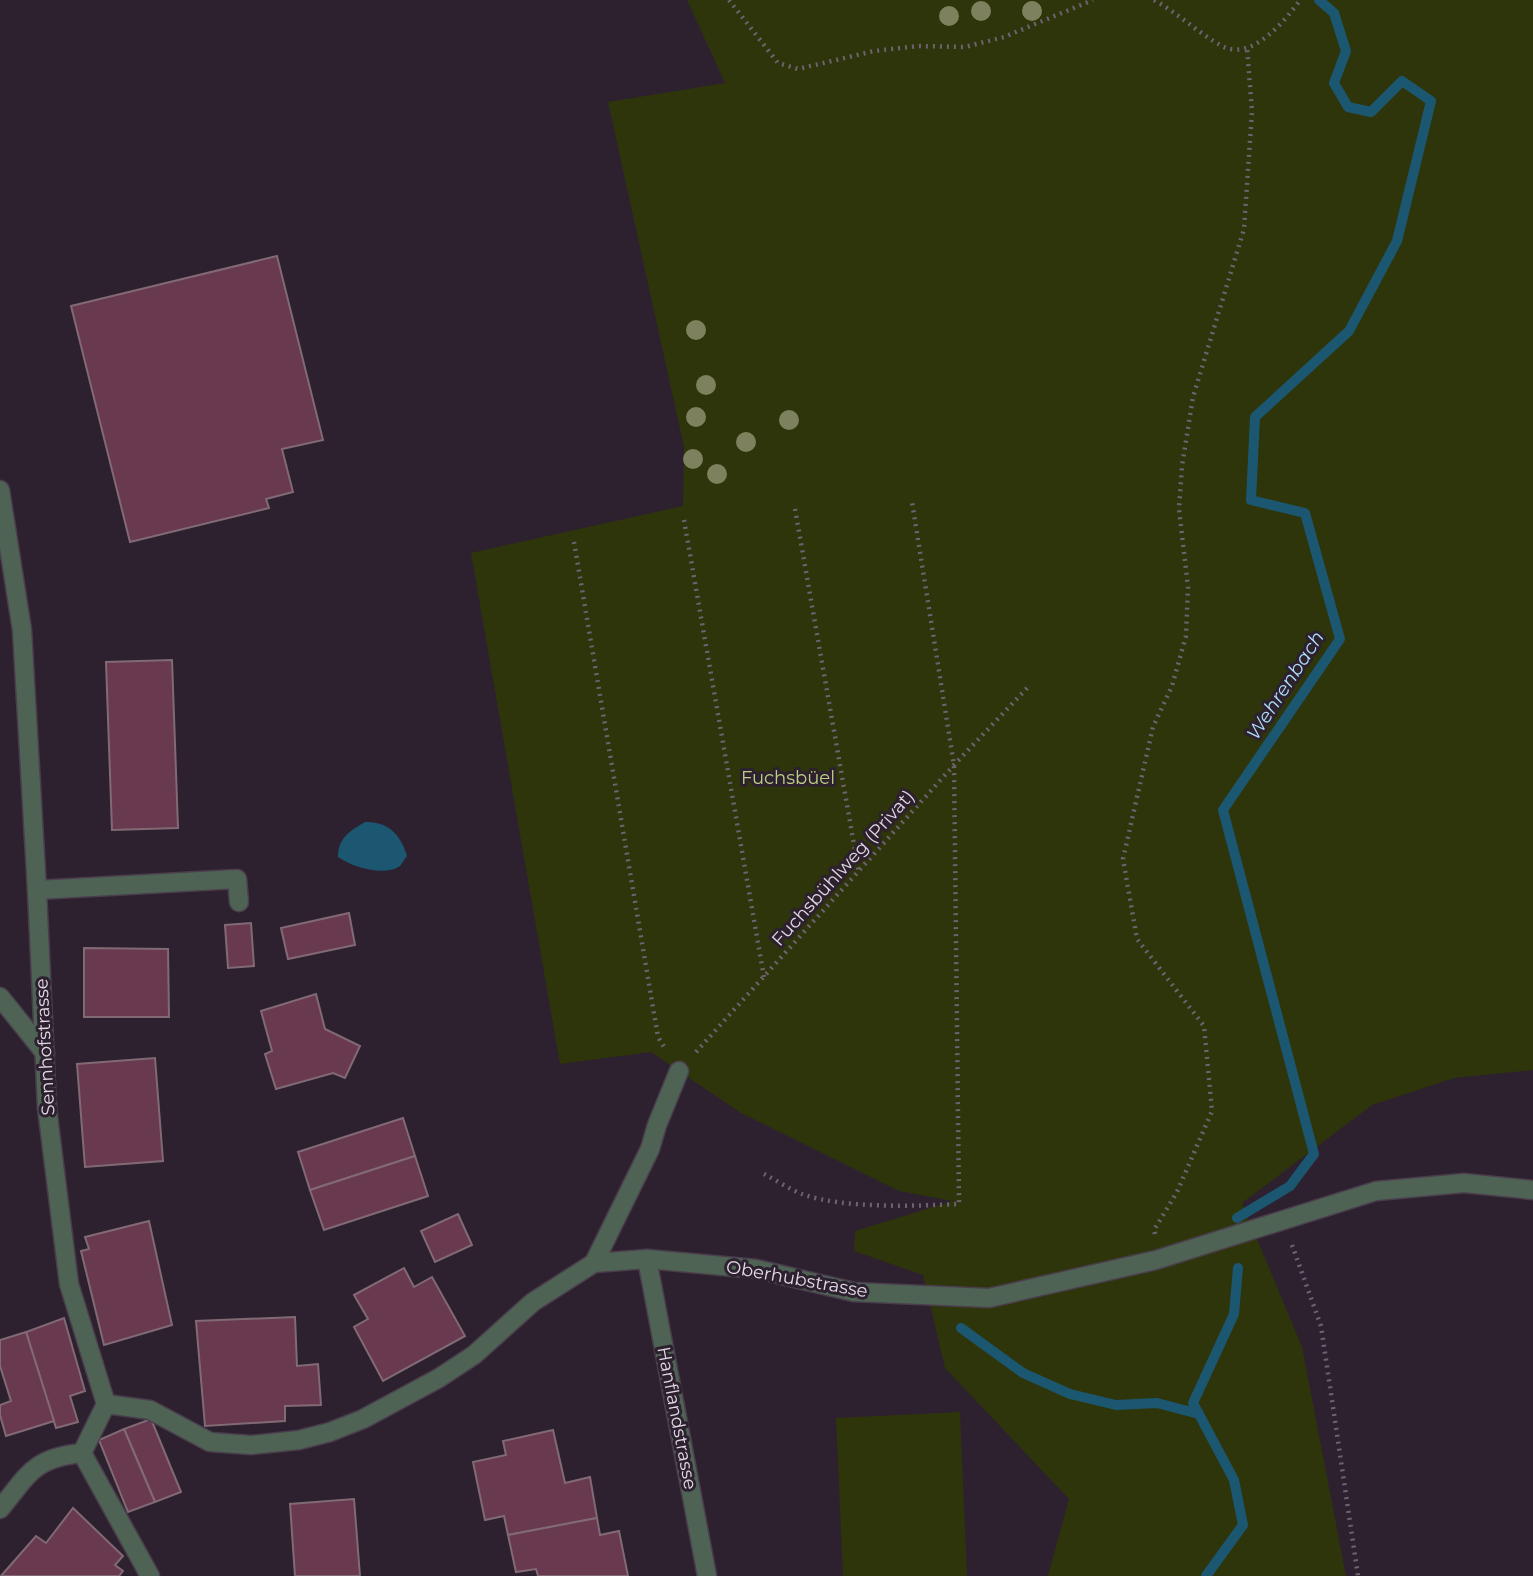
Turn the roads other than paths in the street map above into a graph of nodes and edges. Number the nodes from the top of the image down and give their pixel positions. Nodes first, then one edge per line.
1 (0, 490) edge
2 (37, 890) junction
3 (239, 902) dead end
4 (0, 997) edge
5 (45, 1053) junction
6 (679, 1071) road end
7 (1533, 1190) edge
8 (647, 1259) junction
9 (594, 1263) junction
10 (106, 1404) junction
11 (82, 1453) junction
12 (0, 1509) edge
13 (150, 1576) edge
14 (707, 1576) edge

1 - 2 street, Sennhofstrasse
2 - 3 street
2 - 5 street, Sennhofstrasse
4 - 5 street
5 - 10 street, Sennhofstrasse
6 - 9 street
7 - 8 street, Oberhubstrasse
8 - 9 street, Oberhubstrasse
8 - 14 street, Hanflandstrasse
9 - 10 street, Oberhubstrasse
10 - 11 street
11 - 12 street
11 - 13 street

